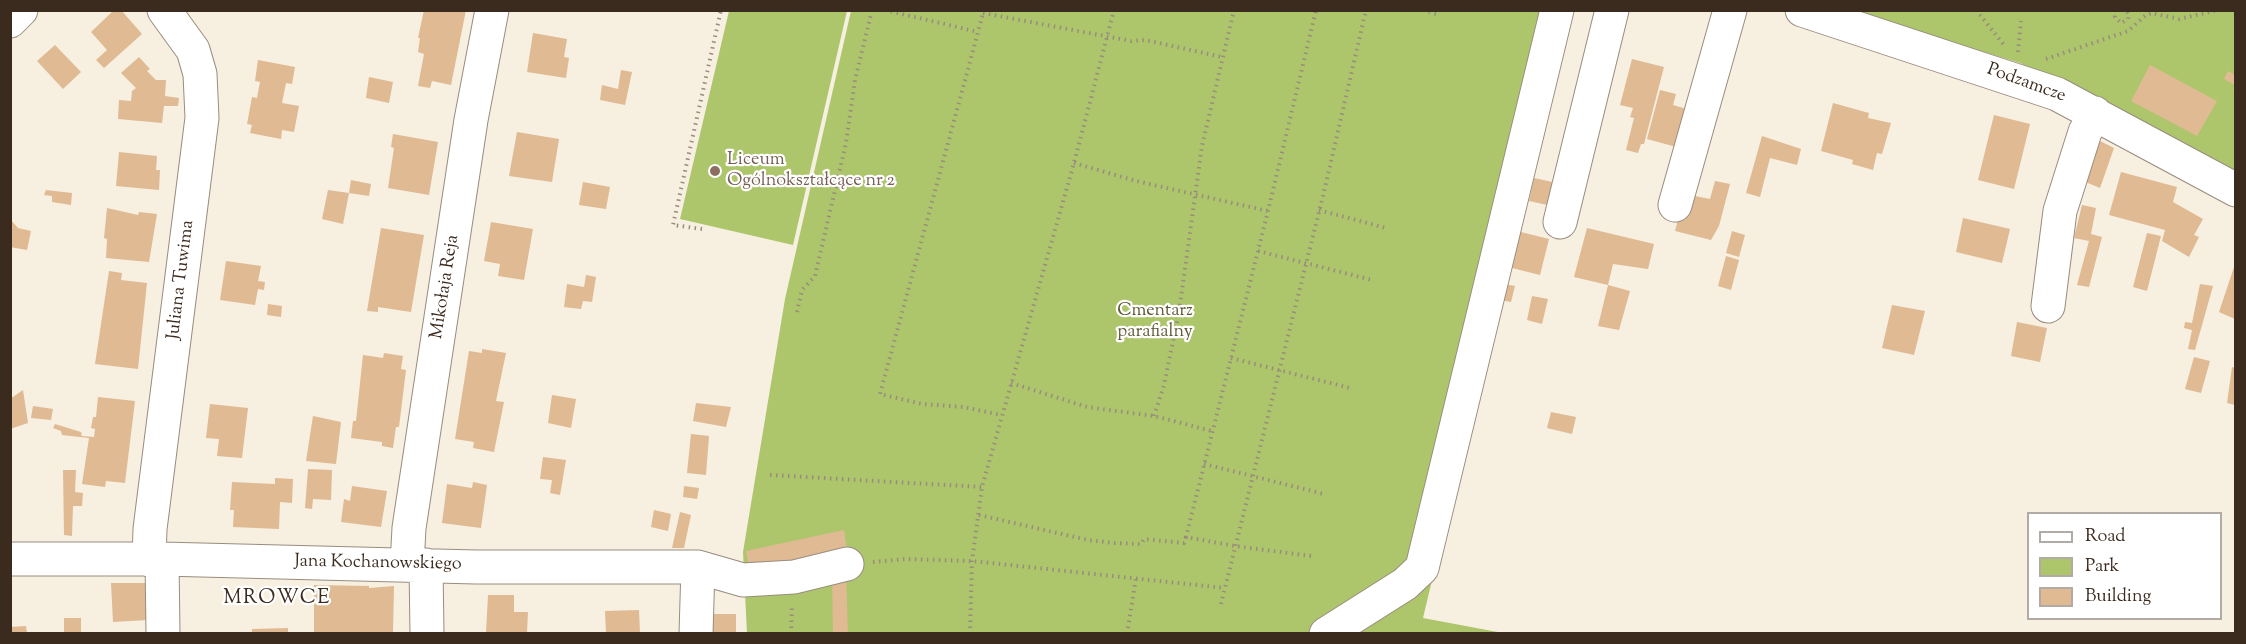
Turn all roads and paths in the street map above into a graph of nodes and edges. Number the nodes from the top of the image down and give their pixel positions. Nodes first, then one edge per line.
1 (21, 10) edge
2 (164, 10) edge
3 (492, 10) edge
4 (721, 10) edge
5 (872, 10) edge
6 (885, 10) edge
7 (1114, 10) edge
8 (1234, 10) edge
9 (1316, 10) edge
10 (1366, 10) edge
11 (1423, 10) edge
12 (1557, 10) edge
13 (1612, 10) edge
14 (1730, 10) edge
15 (1802, 10) edge
16 (1976, 10) edge
17 (2117, 10) edge
18 (2126, 10) edge
19 (2218, 10) edge
20 (983, 12) edge
21 (1436, 14) dead end
22 (10, 21) edge
23 (2021, 21) dead end
24 (2126, 21) junction
25 (2135, 25) junction
26 (978, 32) junction
27 (1107, 36) junction
28 (2000, 42) dead end
29 (2017, 56) dead end
30 (1222, 57) junction
31 (2049, 58) dead end
32 (2095, 113) junction
33 (1074, 164) junction
34 (2235, 190) edge
35 (1197, 194) junction
36 (1675, 205) dead end
37 (1319, 210) junction
38 (1268, 211) junction
39 (1560, 222) dead end
40 (1386, 228) dead end
41 (702, 230) dead end
42 (1258, 251) junction
43 (1306, 264) junction
44 (1372, 280) dead end
45 (2048, 306) dead end
46 (796, 312) dead end
47 (1231, 358) junction
48 (1279, 370) junction
49 (1011, 383) junction
50 (1350, 388) dead end
51 (1001, 415) junction
52 (1154, 416) junction
53 (1212, 431) junction
54 (1204, 465) junction
55 (770, 474) dead end
56 (1253, 477) junction
57 (982, 487) junction
58 (1324, 494) dead end
59 (978, 515) junction
60 (1186, 537) junction
61 (1235, 546) junction
62 (1311, 556) dead end
63 (10, 559) edge
64 (156, 560) junction
65 (972, 561) junction
66 (847, 564) joint
67 (417, 565) junction
68 (698, 567) junction
69 (1136, 578) junction
70 (1225, 588) junction
71 (1221, 603) dead end
72 (163, 633) edge
73 (427, 633) edge
74 (696, 633) edge
75 (970, 633) edge
76 (1128, 633) edge
77 (1326, 633) edge

1 - 22 street
2 - 64 street, Juliana Tuwima
3 - 67 street, Mikołaja Reja
4 - 41 path
5 - 46 path
6 - 26 path
7 - 27 path
8 - 30 path
9 - 38 path
10 - 37 path
11 - 21 path
12 - 77 street
13 - 39 street
14 - 36 street
15 - 32 street, Podzamcze
16 - 28 path
17 - 24 path
18 - 24 path
19 - 25 path
20 - 26 path
20 - 27 path
23 - 29 path
24 - 25 path
25 - 31 path
26 - 51 path
27 - 30 path
27 - 33 path
30 - 35 path
32 - 34 street, Podzamcze
32 - 45 street
33 - 35 path
33 - 49 path
35 - 38 path
35 - 52 path
37 - 40 path
37 - 43 path
38 - 42 path
42 - 43 path
42 - 47 path
43 - 44 path
43 - 48 path
47 - 48 path
47 - 53 path
48 - 50 path
48 - 56 path
49 - 51 path
49 - 52 path
51 - 57 path
52 - 53 path
53 - 54 path
54 - 56 path
54 - 60 path
55 - 57 path
56 - 58 path
56 - 61 path
57 - 59 path
59 - 60 path
59 - 65 path
60 - 61 path
61 - 62 path
61 - 70 path
63 - 64 street, Jana Kochanowskiego
64 - 67 street, Jana Kochanowskiego
64 - 72 street, Juliana Tuwima
65 - 66 path
65 - 69 path
65 - 75 path
66 - 68 street, Jana Kochanowskiego
67 - 68 street, Jana Kochanowskiego
67 - 73 street, Mikołaja Reja
68 - 74 street
69 - 70 path
69 - 76 path
70 - 71 path

